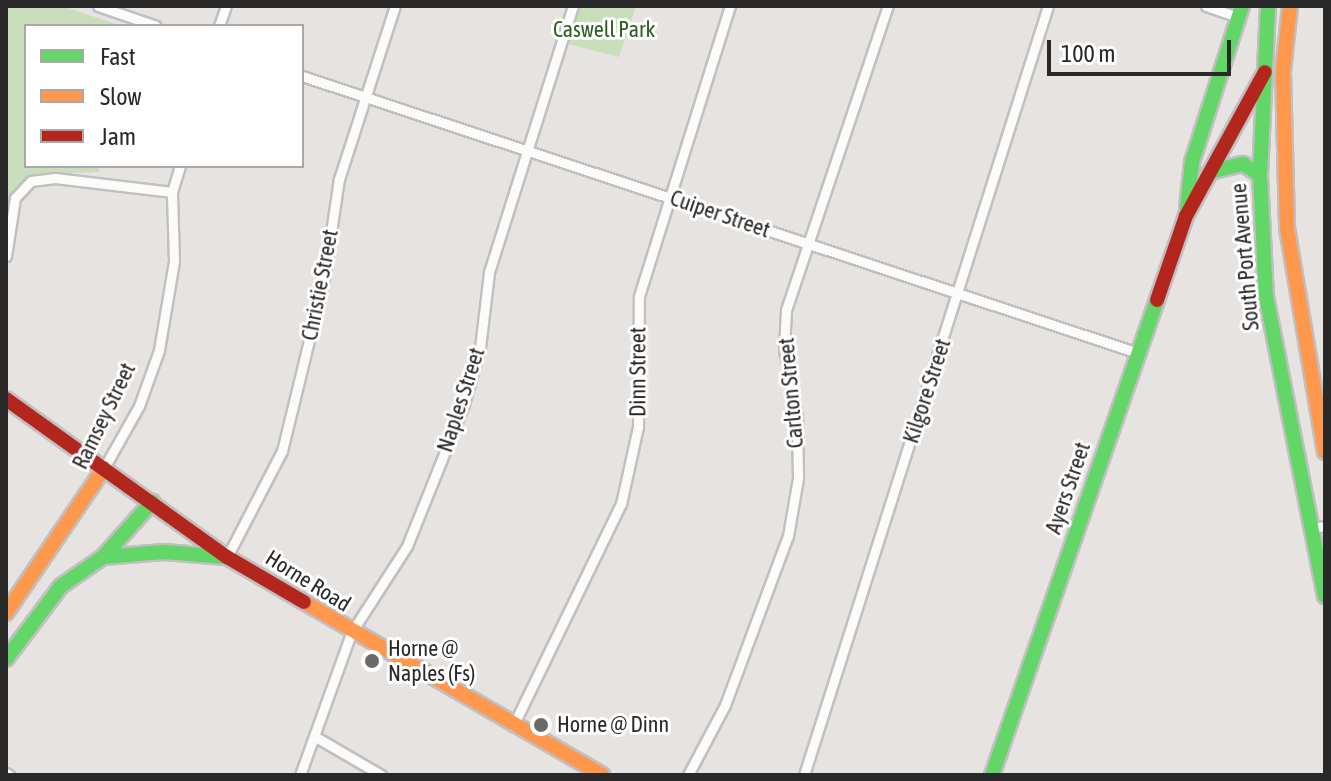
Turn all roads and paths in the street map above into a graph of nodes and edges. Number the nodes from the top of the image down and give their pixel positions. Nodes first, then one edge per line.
1 (98, 6) edge
2 (395, 6) edge
3 (573, 6) edge
4 (730, 6) edge
5 (888, 6) edge
6 (1048, 6) edge
7 (1206, 6) edge
8 (1268, 6) edge
9 (1290, 6) edge
10 (1240, 11) edge
11 (150, 24) edge
12 (1265, 72) junction
13 (304, 77) edge
14 (362, 96) junction
15 (525, 150) junction
16 (179, 168) edge
17 (1210, 172) junction
18 (1260, 175) junction
19 (172, 192) junction
20 (667, 196) junction
21 (1186, 216) junction
22 (810, 245) junction
23 (6, 256) edge
24 (958, 296) junction
25 (1138, 353) junction
26 (6, 399) edge
27 (1325, 452) edge
28 (104, 468) junction
29 (152, 502) junction
30 (1318, 527) edge
31 (103, 557) junction
32 (227, 557) junction
33 (1325, 596) edge
34 (6, 613) edge
35 (351, 633) junction
36 (6, 659) edge
37 (513, 726) junction
38 (314, 736) junction
39 (300, 775) edge
40 (381, 775) edge
41 (602, 775) edge
42 (688, 775) edge
43 (804, 775) edge
44 (992, 775) edge

1 - 11 street
2 - 14 street, Christie Street
3 - 15 street, Naples Street
4 - 20 street, Dinn Street
5 - 22 street, Carlton Street
6 - 24 street, Kilgore Street
7 - 10 street
8 - 12 main road, South Port Avenue
9 - 27 main road, South Port Avenue
10 - 21 main road, Ayers Street
12 - 17 main road, Ayers Street
12 - 18 main road, South Port Avenue
13 - 14 street, Cuiper Street
14 - 15 street, Cuiper Street
14 - 32 street, Christie Street
15 - 20 street, Cuiper Street
15 - 35 street, Naples Street
16 - 19 street, Ramsey Street
17 - 18 main road
17 - 21 main road, Ayers Street
18 - 30 main road, South Port Avenue
19 - 23 street
19 - 28 street, Ramsey Street
20 - 22 street, Cuiper Street
20 - 37 street, Dinn Street
21 - 25 main road, Ayers Street
22 - 24 street, Cuiper Street
22 - 42 street, Carlton Street
24 - 25 street, Cuiper Street
24 - 43 street, Kilgore Street
25 - 44 main road, Ayers Street
26 - 28 main road, Horne Road
28 - 29 main road, Horne Road
28 - 34 main road, Ramsey Street
29 - 31 main road
29 - 32 main road, Horne Road
30 - 33 main road, South Port Avenue
31 - 32 main road
31 - 36 main road
32 - 35 main road, Horne Road
35 - 37 main road, Horne Road
35 - 38 street, Naples Street
37 - 41 main road, Horne Road
38 - 39 street, Naples Street
38 - 40 street

